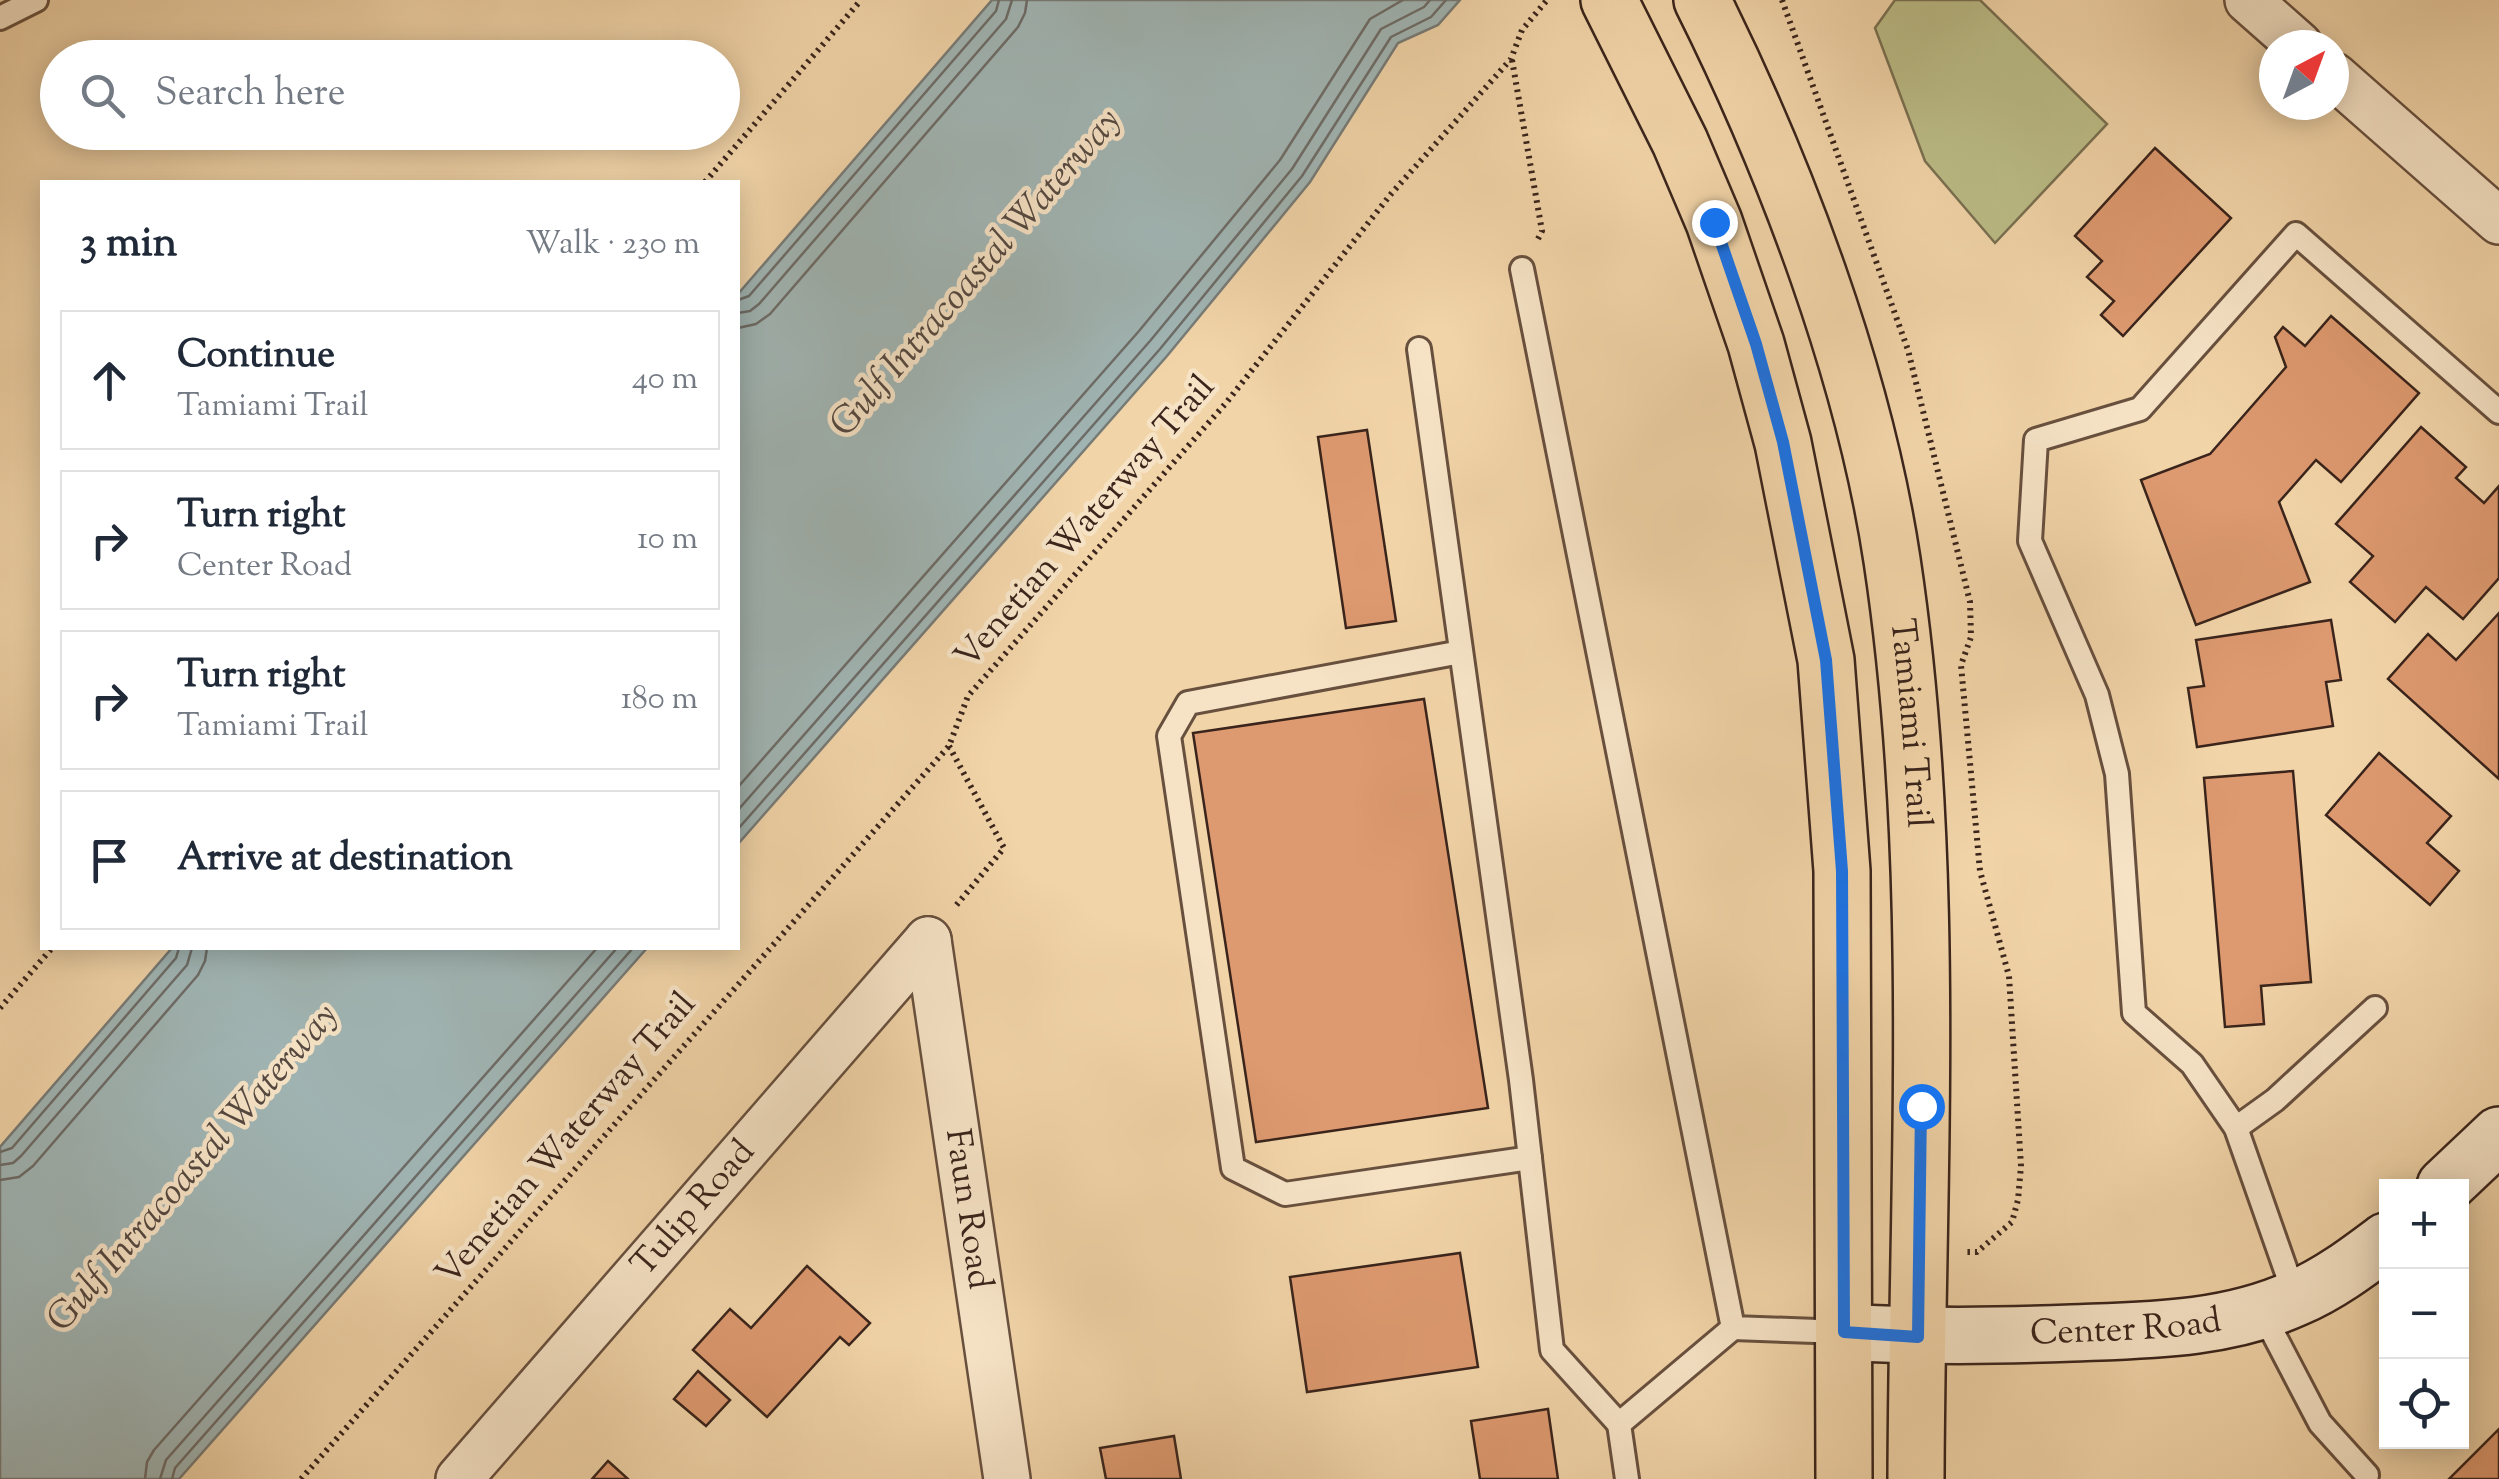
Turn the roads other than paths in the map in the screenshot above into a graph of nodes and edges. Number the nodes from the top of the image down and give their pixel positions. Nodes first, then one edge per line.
1 (36, 0) edge
2 (1610, 0) edge
3 (2248, 0) edge
4 (1705, 5) edge
5 (0, 18) edge
6 (2282, 30) edge
7 (2349, 89) edge
8 (2499, 221) edge
9 (1522, 269) road end
10 (1418, 349) dead end
11 (2499, 412) edge
12 (1460, 652) junction
13 (928, 940) joint
14 (2375, 1008) dead end
15 (2236, 1128) junction
16 (2499, 1135) edge
17 (1530, 1158) junction
18 (2453, 1179) edge
19 (2379, 1246) edge
20 (2279, 1304) junction
21 (1734, 1328) junction
22 (1844, 1332) junction
23 (1918, 1337) junction
24 (1619, 1424) junction
25 (2368, 1474) dead end
26 (459, 1479) edge
27 (1007, 1479) edge
28 (1626, 1479) edge
29 (1844, 1479) edge
30 (1916, 1479) edge

1 - 5 lane
2 - 22 main road
3 - 6 street
4 - 23 main road, Tamiami Trail
7 - 8 street
9 - 21 lane
10 - 12 lane
11 - 15 lane
12 - 17 lane
12 - 17 lane
13 - 26 street, Tulip Road
13 - 27 street, Faun Road
14 - 15 lane
15 - 20 lane
16 - 18 street
17 - 24 lane
19 - 20 street, Center Road
20 - 23 street, Center Road
20 - 25 lane
21 - 22 lane
21 - 24 lane
22 - 23 street, Center Road
22 - 29 main road
23 - 30 main road, Tamiami Trail
24 - 28 lane

